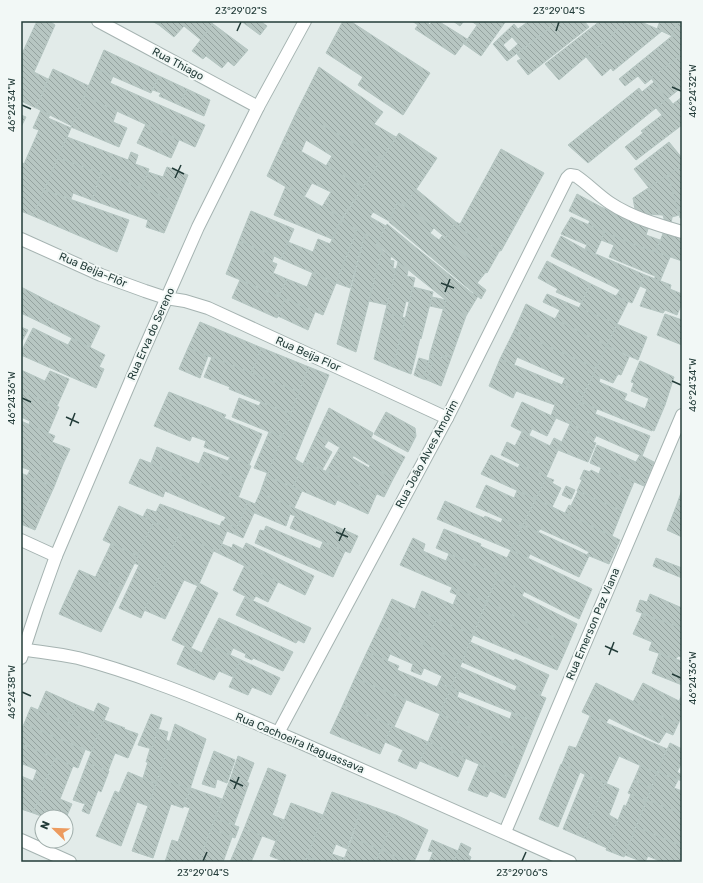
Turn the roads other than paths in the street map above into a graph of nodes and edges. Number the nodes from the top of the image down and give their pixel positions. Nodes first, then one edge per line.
1 (98, 21) edge
2 (305, 21) edge
3 (258, 107) junction
4 (682, 232) edge
5 (21, 239) edge
6 (166, 298) junction
7 (682, 415) edge
8 (447, 418) junction
9 (21, 540) edge
10 (56, 556) junction
11 (22, 652) edge
12 (278, 733) junction
13 (505, 832) junction
14 (21, 840) edge
15 (70, 862) edge
16 (570, 862) edge

1 - 3 street, Rua Thiago
2 - 3 street, Rua Erva do Sereno
3 - 6 street, Rua Erva do Sereno
4 - 8 street, Rua João Alves Amorim
5 - 6 street, Rua Beija-Flôr
6 - 8 street, Rua Beija Flor
6 - 10 street, Rua Erva do Sereno
7 - 13 street, Rua Emerson Paz Viana
8 - 12 street, Rua João Alves Amorim
9 - 10 street
10 - 11 street, Rua Erva do Sereno
11 - 12 street, Rua Cachoeira Itaguassava
12 - 13 street, Rua Cachoeira Itaguassava
13 - 16 street, Rua Cachoeira Itaguassava
14 - 15 street

